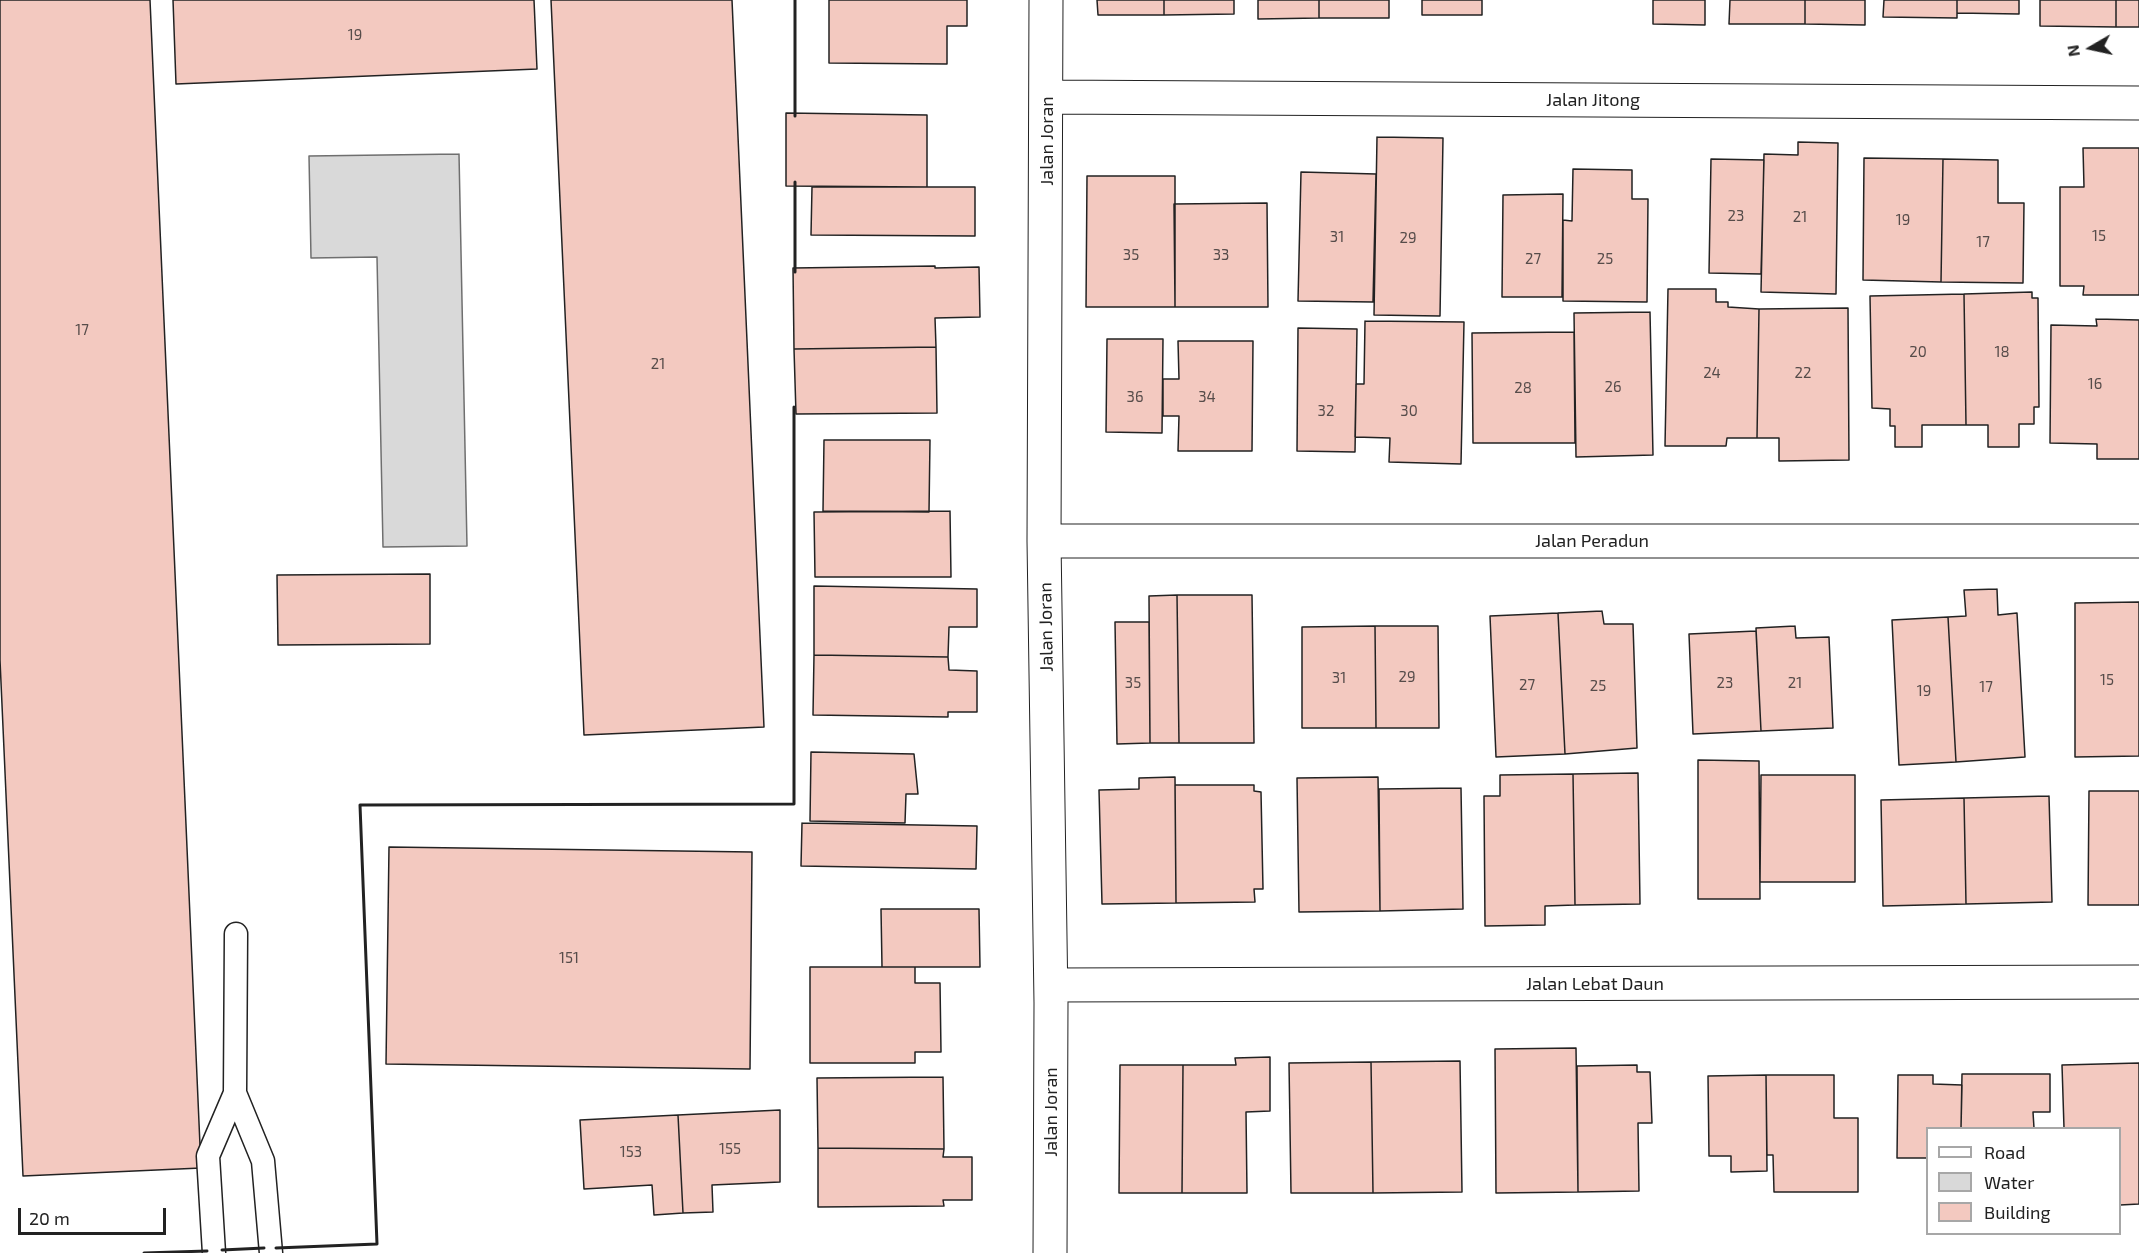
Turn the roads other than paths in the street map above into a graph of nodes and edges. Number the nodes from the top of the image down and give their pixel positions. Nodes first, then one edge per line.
1 (1046, 0) edge
2 (1047, 97) junction
3 (2139, 103) edge
4 (1044, 541) junction
5 (2139, 542) edge
6 (236, 934) dead end
7 (2139, 982) edge
8 (1051, 986) junction
9 (235, 1093) junction
10 (214, 1253) edge
11 (271, 1253) edge
12 (1050, 1253) edge

1 - 2 street, Jalan Joran
2 - 3 street, Jalan Jitong
2 - 4 street, Jalan Joran
4 - 5 street, Jalan Peradun
4 - 8 street, Jalan Joran
6 - 9 lane
7 - 8 street, Jalan Lebat Daun
8 - 12 street, Jalan Joran
9 - 10 lane
9 - 11 lane

